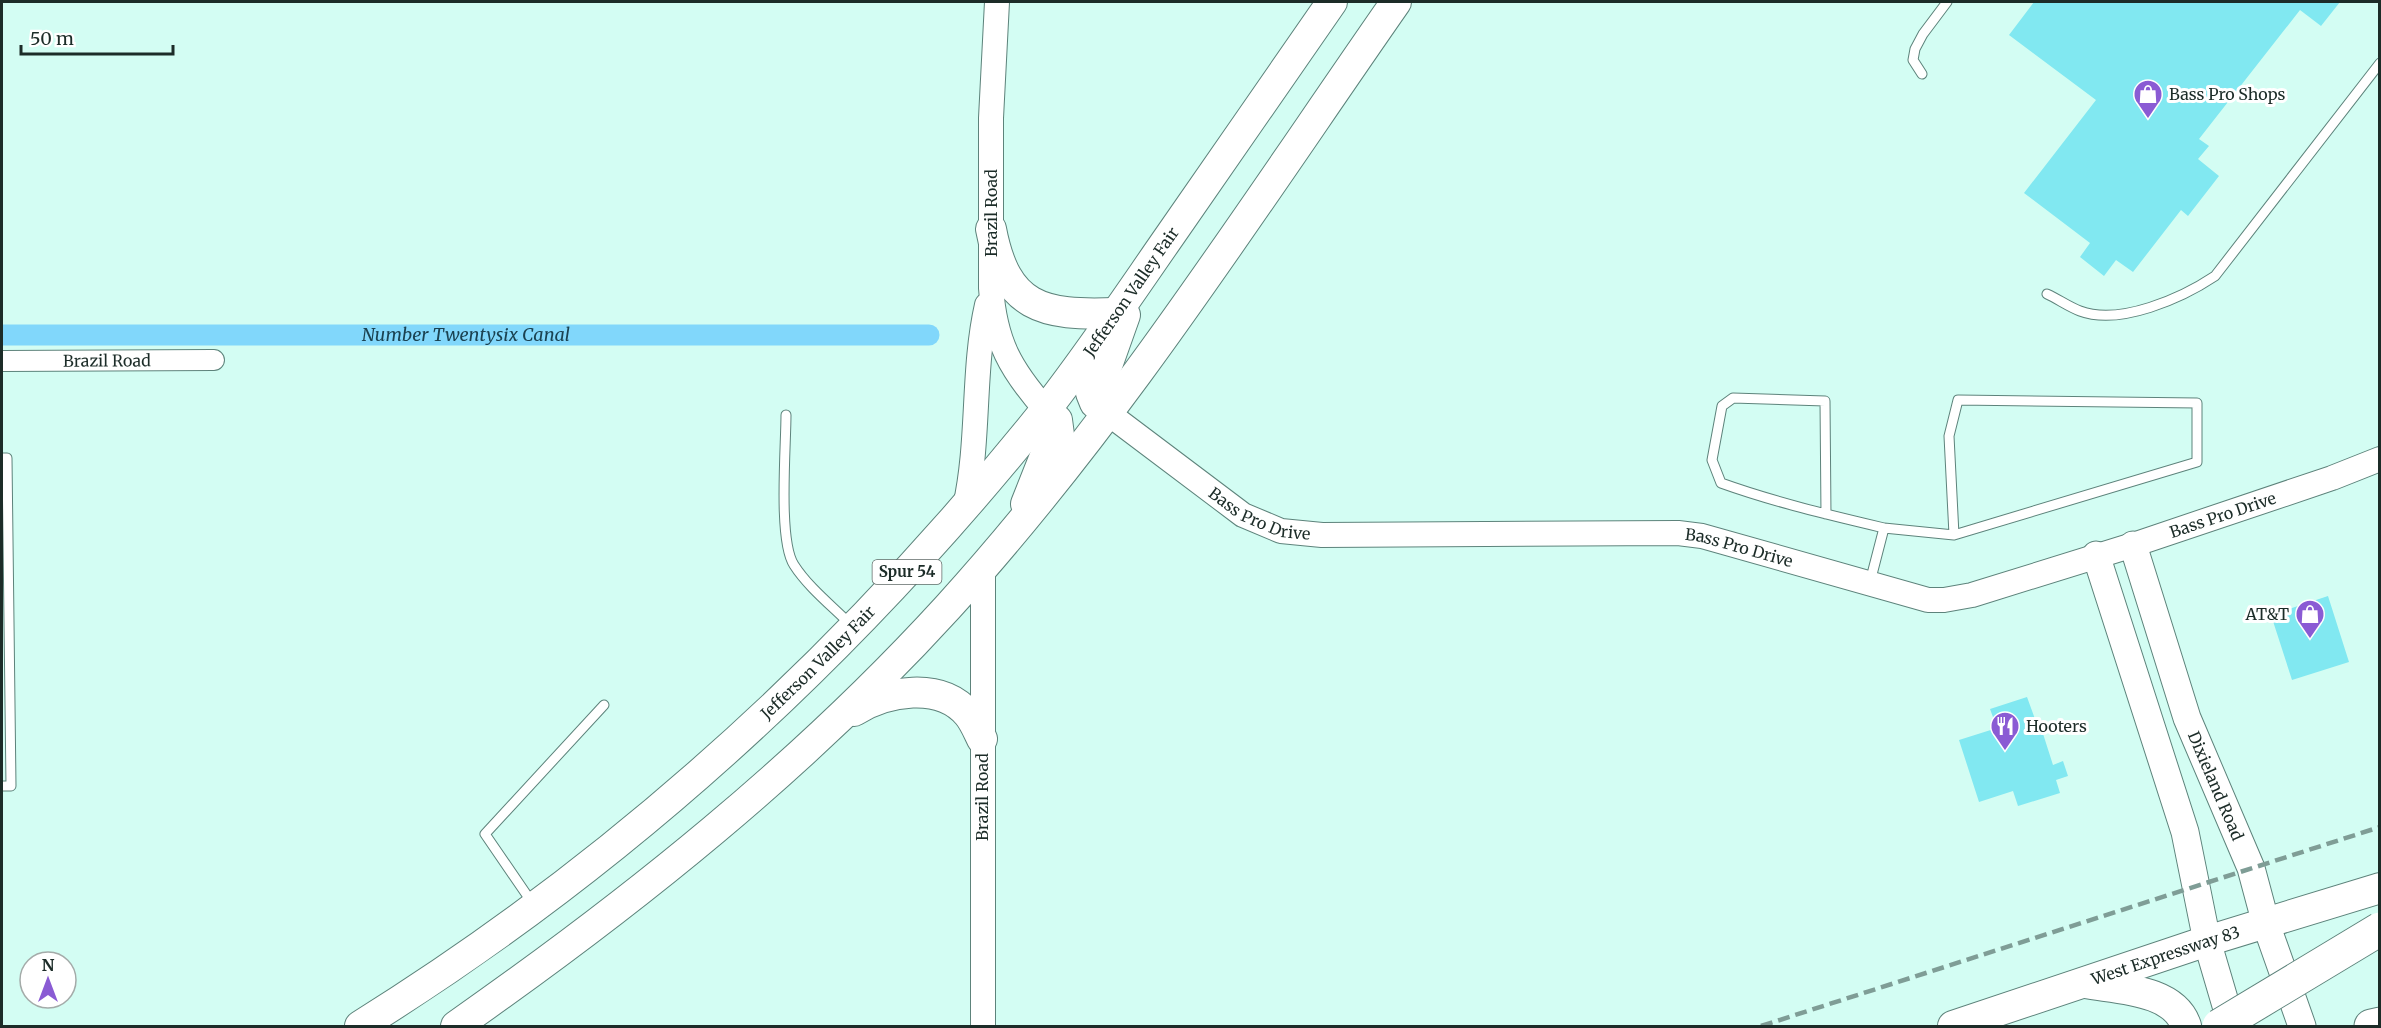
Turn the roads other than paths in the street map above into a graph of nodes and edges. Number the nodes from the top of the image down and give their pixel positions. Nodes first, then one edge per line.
1 (997, 2) edge
2 (1332, 2) edge
3 (1396, 2) edge
4 (1947, 2) edge
5 (2379, 63) edge
6 (1922, 74) dead end
7 (991, 229) junction
8 (1138, 282) junction
9 (991, 288) junction
10 (2047, 294) dead end
11 (1116, 313) junction
12 (214, 360) dead end
13 (2, 361) edge
14 (1046, 410) junction
15 (1109, 414) junction
16 (786, 415) dead end
17 (2, 458) edge
18 (2379, 459) edge
19 (965, 507) junction
20 (1826, 514) junction
21 (5, 526) edge
22 (1884, 528) junction
23 (1012, 533) junction
24 (1954, 536) junction
25 (2133, 545) junction
26 (2096, 555) junction
27 (983, 567) junction
28 (1870, 582) junction
29 (5, 610) edge
30 (854, 629) junction
31 (604, 705) dead end
32 (824, 731) junction
33 (982, 739) junction
34 (2, 786) edge
35 (2379, 888) edge
36 (536, 909) junction
37 (2266, 924) junction
38 (2379, 929) edge
39 (2207, 941) junction
40 (2084, 983) junction
41 (2379, 1024) edge
42 (360, 1026) edge
43 (456, 1026) edge
44 (983, 1026) edge
45 (1953, 1026) edge
46 (2186, 1026) edge
47 (2219, 1026) edge
48 (2232, 1026) edge
49 (2302, 1026) edge
50 (2371, 1026) edge

1 - 7 street, Brazil Road
2 - 8 main road, Jefferson Valley Fair / Spur 54
3 - 15 main road, Spur 54
4 - 6 lane
5 - 10 lane
7 - 9 street, Brazil Road
7 - 11 main road
8 - 11 main road, Jefferson Valley Fair / Spur 54
8 - 15 main road
9 - 14 street, Brazil Road
9 - 19 street
11 - 14 main road, Jefferson Valley Fair / Spur 54
12 - 13 street, Brazil Road
14 - 19 main road, Jefferson Valley Fair / Spur 54
14 - 23 main road
15 - 23 main road, Spur 54
15 - 28 street, Bass Pro Drive
16 - 30 lane
17 - 21 lane
18 - 25 street, Bass Pro Drive
19 - 30 main road, Jefferson Valley Fair / Spur 54
20 - 20 lane
20 - 22 lane
21 - 29 lane
22 - 24 lane
22 - 28 lane
23 - 27 main road, Spur 54
24 - 24 lane
25 - 26 street, Bass Pro Drive
25 - 37 main road, Dixieland Road
26 - 28 street, Bass Pro Drive
26 - 39 main road
27 - 32 main road, Spur 54
27 - 33 street, Brazil Road
29 - 34 lane
30 - 36 main road, Jefferson Valley Fair / Spur 54
31 - 36 lane
32 - 33 main road
32 - 43 main road, Spur 54
33 - 44 street, Brazil Road
35 - 37 main road, West Expressway 83
36 - 42 main road, Jefferson Valley Fair / Spur 54
37 - 39 main road, West Expressway 83
37 - 49 main road, Dixieland Road
38 - 47 highway, bridge
39 - 40 main road, West Expressway 83
39 - 48 main road
40 - 45 main road, West Expressway 83
40 - 46 main road
41 - 50 highway

